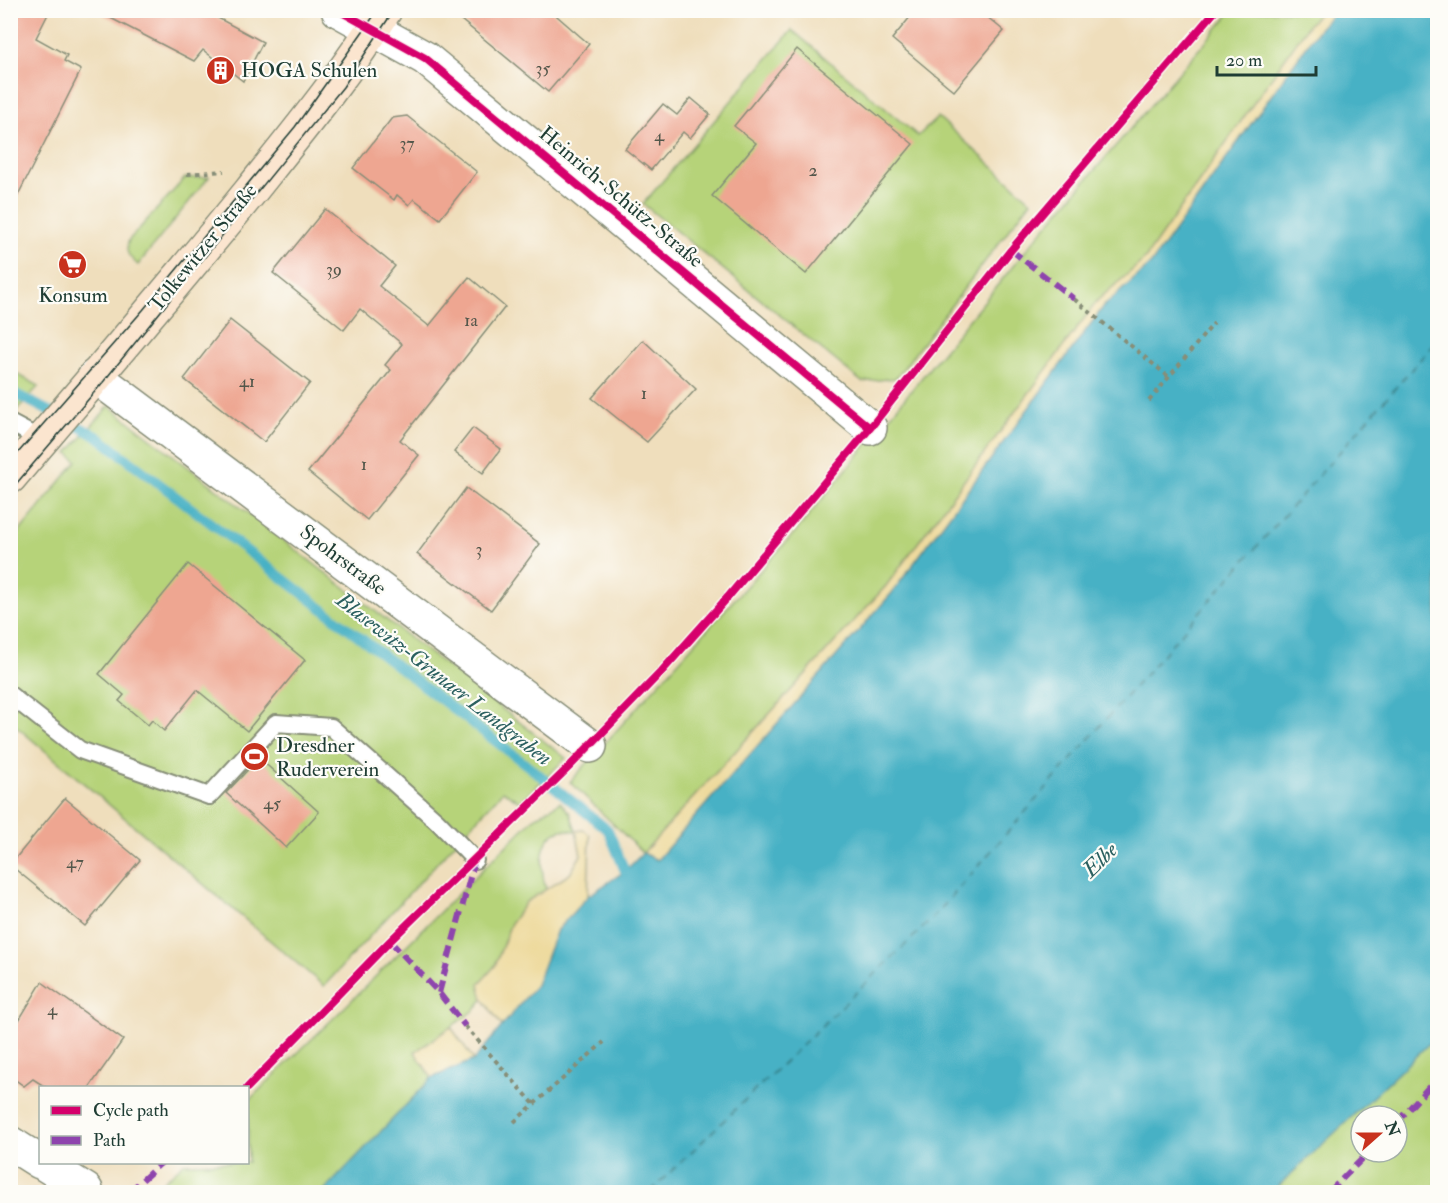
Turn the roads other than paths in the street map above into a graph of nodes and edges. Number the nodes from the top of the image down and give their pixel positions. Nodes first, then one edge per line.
1 (338, 10) edge
2 (380, 20) edge
3 (92, 381) junction
4 (10, 423) edge
5 (870, 428) dead end
6 (42, 439) junction
7 (10, 477) edge
8 (10, 695) edge
9 (590, 746) dead end
10 (475, 860) dead end
11 (10, 1143) edge
12 (39, 1161) edge
13 (44, 1164) edge
14 (86, 1190) dead end

1 - 2 street, Heinrich-Schütz-Straße
2 - 3 main road, Tolkewitzer Straße
2 - 5 street, Heinrich-Schütz-Straße
3 - 6 main road, Tolkewitzer Straße
3 - 9 street, Spohrstraße
4 - 6 lane
6 - 7 main road, Tolkewitzer Straße
8 - 10 lane
11 - 12 street
13 - 14 street

